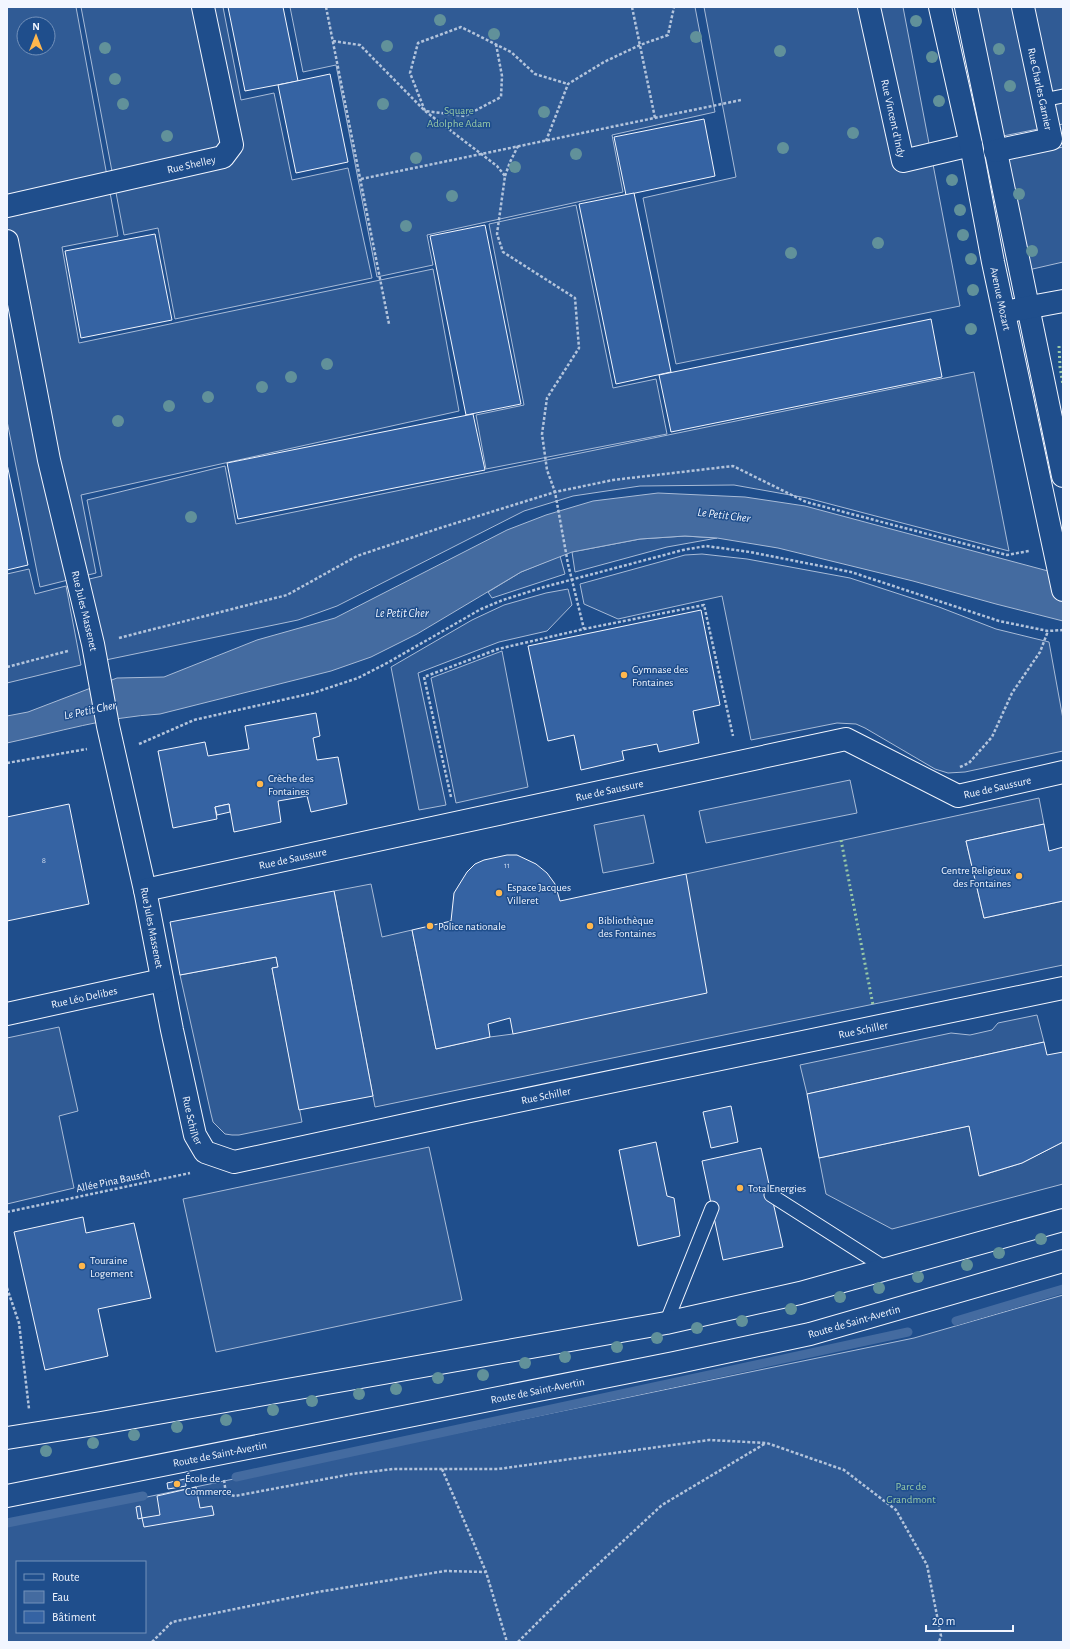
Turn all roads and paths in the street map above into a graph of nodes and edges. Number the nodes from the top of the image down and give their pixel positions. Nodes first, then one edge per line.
1 (203, 7) edge
2 (326, 7) edge
3 (632, 7) edge
4 (674, 7) edge
5 (869, 7) edge
6 (940, 7) edge
7 (966, 7) edge
8 (1023, 7) edge
9 (333, 41) junction
10 (496, 44) junction
11 (640, 45) junction
12 (568, 84) junction
13 (1053, 98) edge
14 (741, 100) dead end
15 (425, 111) junction
16 (655, 118) junction
17 (546, 141) junction
18 (971, 145) junction
19 (518, 146) junction
20 (995, 151) junction
21 (481, 154) junction
22 (505, 176) junction
23 (360, 179) junction
24 (7, 206) edge
25 (7, 241) edge
26 (1063, 300) edge
27 (1028, 308) junction
28 (1004, 313) junction
29 (389, 324) dead end
30 (1063, 476) edge
31 (555, 492) junction
32 (1055, 553) junction
33 (572, 580) junction
34 (1063, 590) edge
35 (584, 629) junction
36 (1063, 630) edge
37 (1048, 631) junction
38 (93, 644) junction
39 (7, 667) edge
40 (114, 751) junction
41 (738, 762) junction
42 (7, 763) edge
43 (1063, 772) edge
44 (928, 781) junction
45 (457, 823) junction
46 (145, 890) junction
47 (162, 980) junction
48 (1063, 988) edge
49 (7, 1014) edge
50 (219, 1157) junction
51 (772, 1195) dead end
52 (712, 1208) dead end
53 (7, 1212) edge
54 (1063, 1220) edge
55 (1063, 1261) edge
56 (887, 1268) junction
57 (7, 1288) edge
58 (666, 1323) junction
59 (30, 1413) dead end
60 (7, 1438) edge
61 (767, 1442) junction
62 (229, 1453) junction
63 (442, 1469) junction
64 (7, 1496) edge
65 (486, 1572) junction
66 (152, 1642) edge
67 (507, 1642) edge
68 (518, 1642) edge
69 (939, 1642) edge

1 - 24 street, Rue Shelley
2 - 9 path
3 - 11 path
4 - 11 path
5 - 18 street, Rue Vincent d'Indy
6 - 18 street, Avenue Mozart
7 - 20 street
8 - 13 street, Rue Charles Garnier
9 - 15 path
9 - 23 path
10 - 12 path
10 - 15 path
10 - 15 path
11 - 12 path
11 - 16 path
12 - 17 path
13 - 20 street, Rue Charles Garnier
14 - 16 path
15 - 21 path
16 - 17 path
17 - 19 path
18 - 28 street, Avenue Mozart
19 - 21 path
19 - 22 path
20 - 27 street
21 - 22 path
21 - 23 path
22 - 31 path
23 - 29 path
25 - 38 street, Rue Jules Massenet
26 - 27 street
27 - 28 street
27 - 30 street
28 - 32 street, Avenue Mozart
31 - 32 path
31 - 33 path
31 - 38 path
32 - 34 street, Avenue Mozart
33 - 35 path
33 - 37 path
33 - 40 path
35 - 41 path
35 - 45 path
36 - 37 path
37 - 44 path
38 - 39 path
38 - 40 street, Rue Jules Massenet
40 - 42 path
40 - 46 street, Rue Jules Massenet
41 - 44 street, Rue de Saussure
41 - 45 street, Rue de Saussure
43 - 44 street, Rue de Saussure
45 - 46 street, Rue de Saussure
46 - 47 street, Rue Jules Massenet
47 - 49 street, Rue Léo Delibes
47 - 50 street, Rue Schiller
48 - 50 street, Rue Schiller
50 - 53 path, Allée Pina Bausch
51 - 56 lane
52 - 58 lane
54 - 56 street
55 - 62 street, Route de Saint-Avertin
56 - 58 street
57 - 59 path
58 - 60 street
61 - 63 path
61 - 68 path
61 - 69 path
62 - 63 path
62 - 64 street, Route de Saint-Avertin
63 - 65 path
65 - 66 path
65 - 67 path

